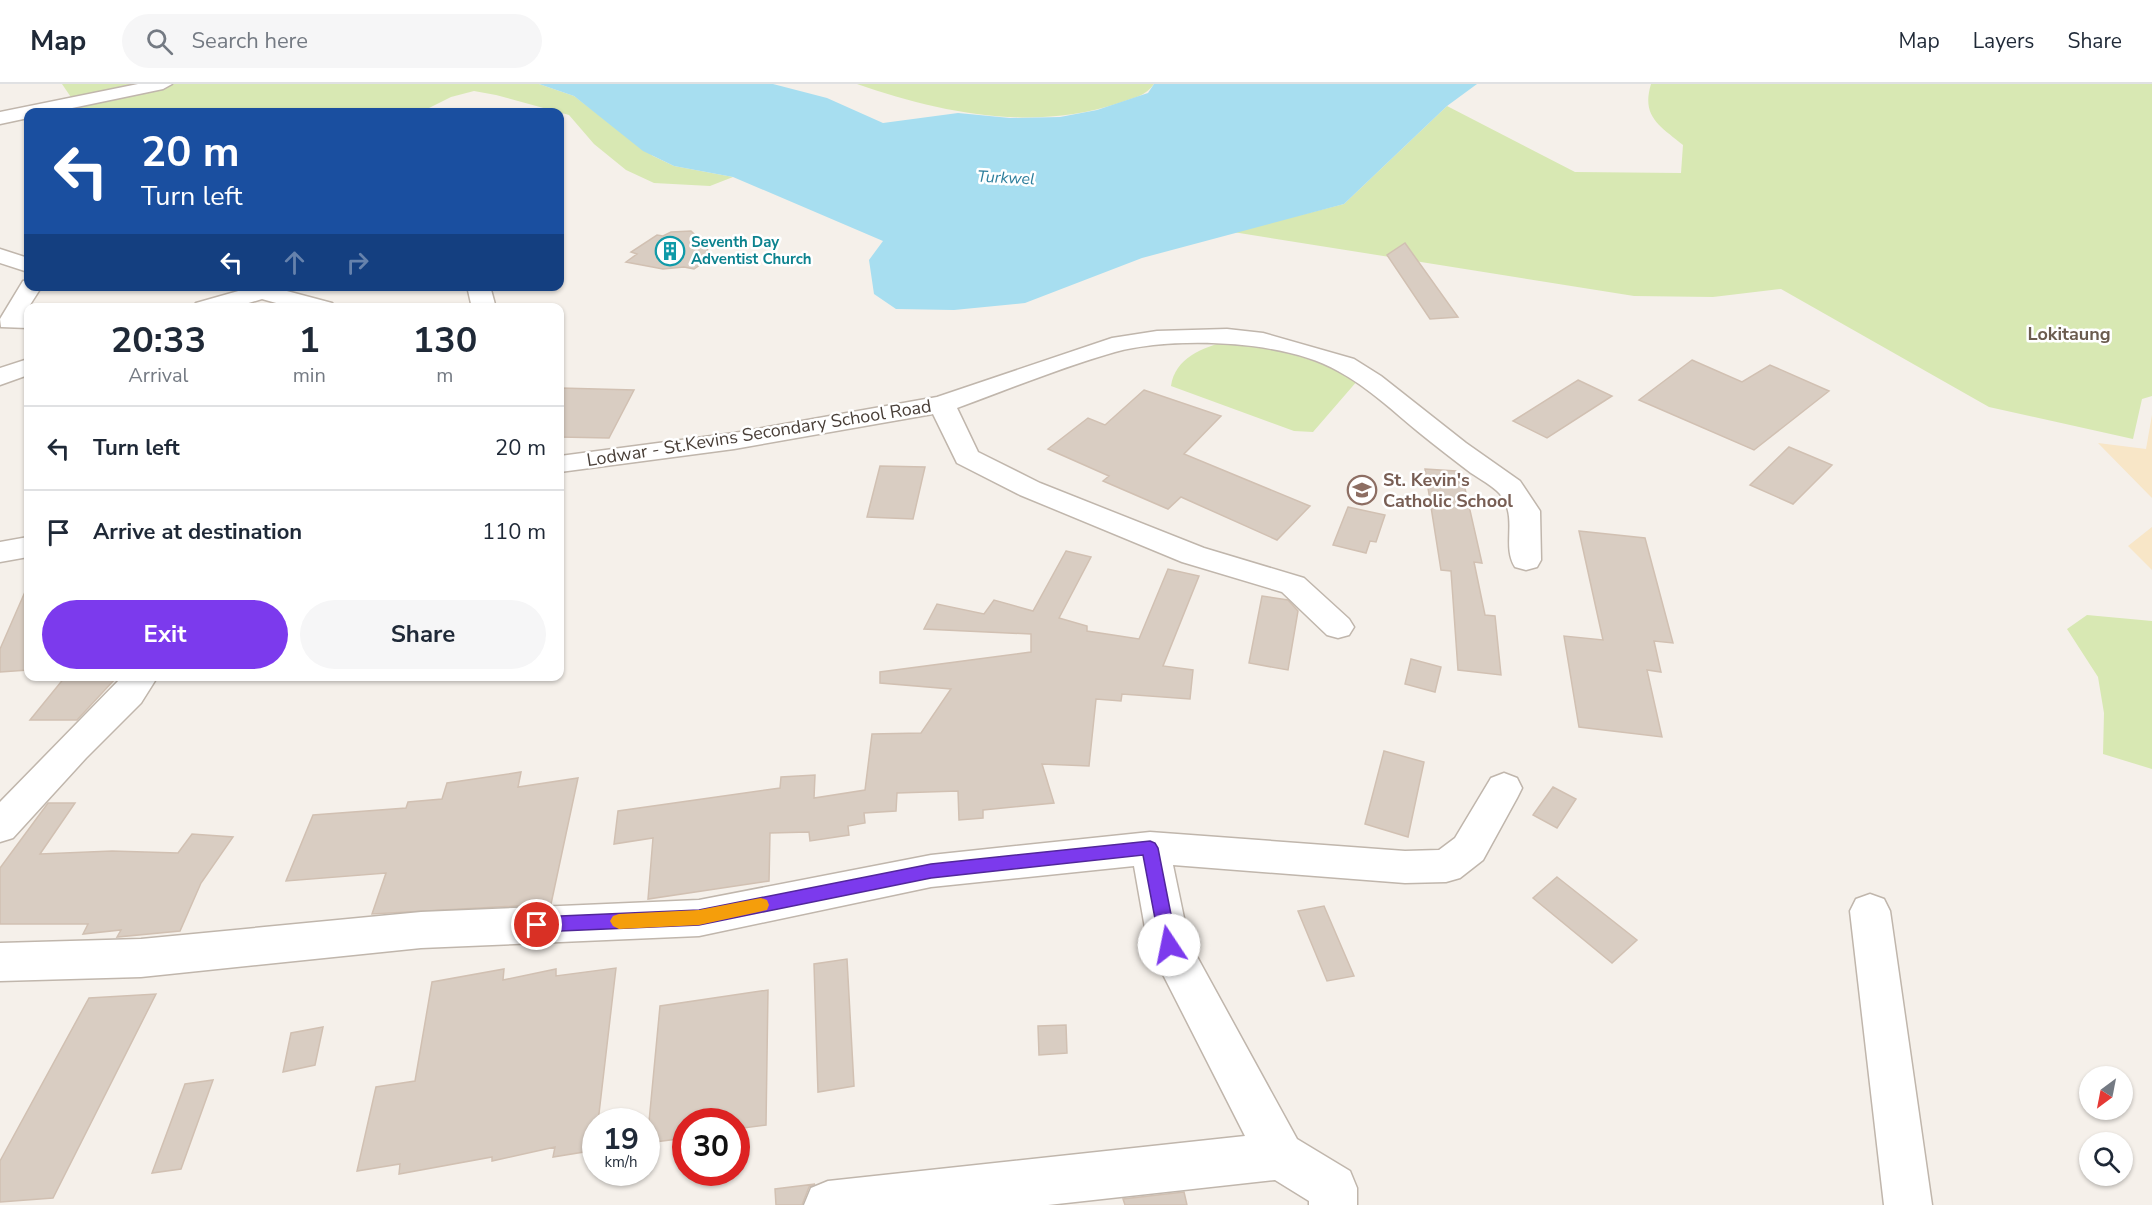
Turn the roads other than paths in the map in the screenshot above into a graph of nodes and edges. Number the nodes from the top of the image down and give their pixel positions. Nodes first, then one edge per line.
1 (163, 84) edge
2 (99, 90) edge
3 (35, 108) edge
4 (24, 111) edge
5 (0, 118) edge
6 (0, 256) edge
7 (24, 264) edge
8 (28, 291) edge
9 (222, 303) edge
10 (305, 303) edge
11 (24, 321) edge
12 (24, 368) edge
13 (0, 377) edge
14 (942, 404) junction
15 (564, 463) edge
16 (24, 548) edge
17 (0, 552) edge
18 (1526, 560) dead end
19 (1338, 627) dead end
20 (138, 681) edge
21 (1504, 788) dead end
22 (0, 827) edge
23 (1150, 848) junction
24 (1870, 911) dead end
25 (1, 963) edge
26 (1280, 1156) junction
27 (828, 1205) edge
28 (1333, 1205) edge
29 (1908, 1205) edge

1 - 2 street
2 - 3 street
4 - 5 street
6 - 7 street
8 - 11 street
9 - 10 street
12 - 13 street
14 - 15 street, Lodwar - St.Kevins Secondary School Road
14 - 18 street, Lodwar - St.Kevins Secondary School Road
14 - 19 street
16 - 17 street
20 - 22 street
21 - 23 street
23 - 25 street
23 - 26 street
24 - 29 street
26 - 27 street
26 - 28 street

